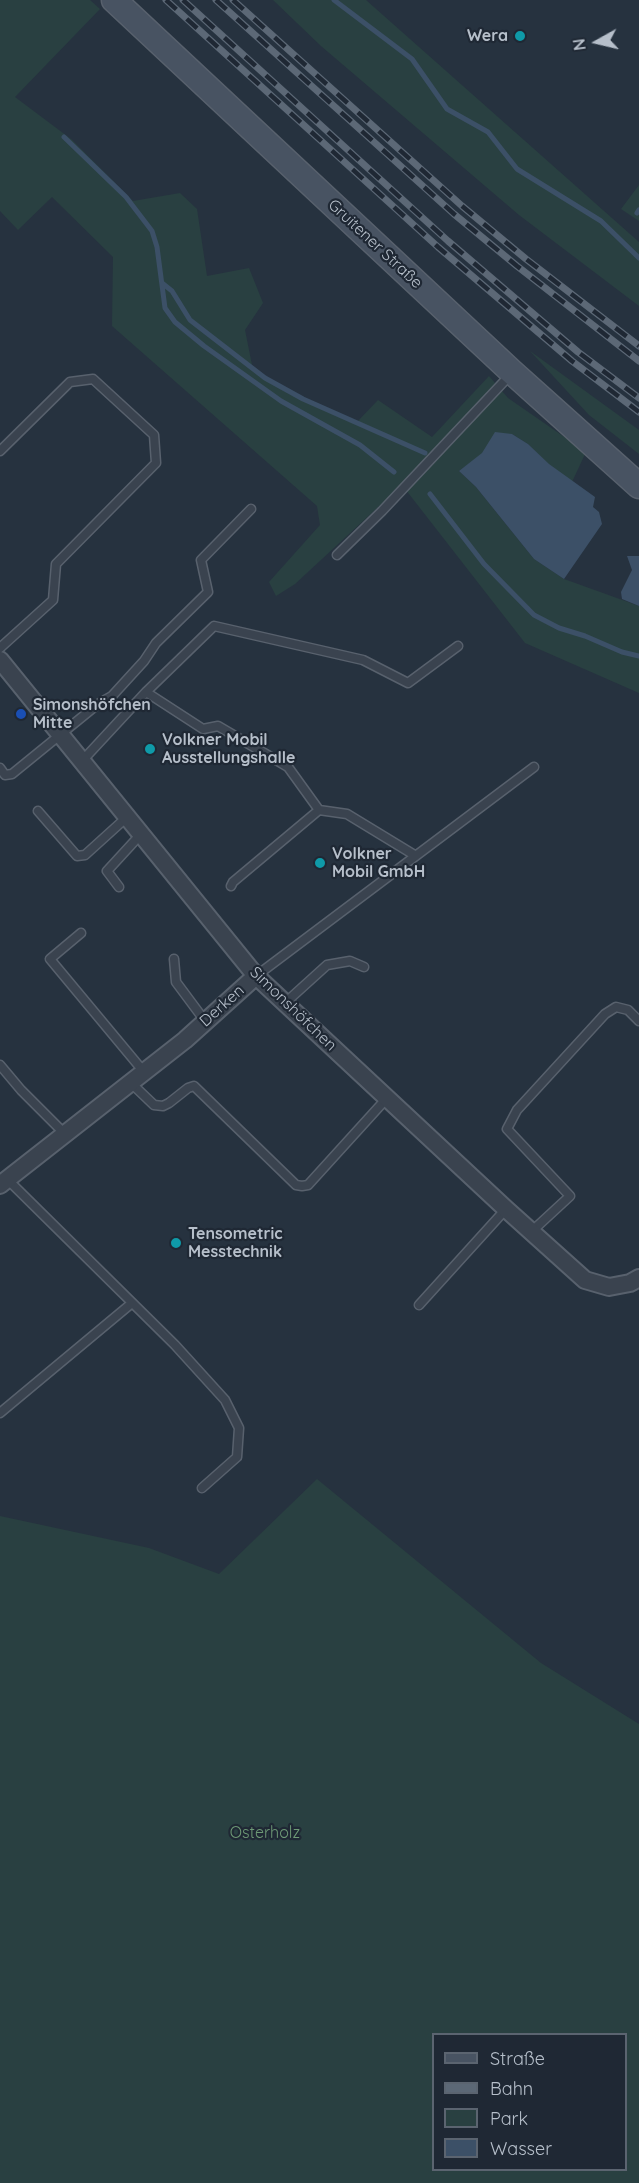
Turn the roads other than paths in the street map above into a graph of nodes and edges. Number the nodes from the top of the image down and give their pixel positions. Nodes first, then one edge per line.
1 (114, 0) edge
2 (512, 372) junction
3 (0, 451) edge
4 (639, 486) edge
5 (251, 509) dead end
6 (337, 555) dead end
7 (458, 646) dead end
8 (0, 648) edge
9 (0, 660) edge
10 (146, 692) junction
11 (60, 734) junction
12 (82, 761) junction
13 (534, 767) dead end
14 (0, 768) edge
15 (319, 810) junction
16 (38, 811) dead end
17 (127, 817) junction
18 (141, 834) junction
19 (416, 856) junction
20 (231, 886) dead end
21 (119, 887) dead end
22 (81, 933) dead end
23 (174, 959) dead end
24 (364, 967) dead end
25 (256, 976) junction
26 (285, 1003) junction
27 (205, 1021) junction
28 (639, 1021) edge
29 (0, 1065) edge
30 (144, 1072) junction
31 (130, 1083) junction
32 (387, 1098) junction
33 (64, 1134) junction
34 (4, 1182) edge
35 (506, 1209) junction
36 (531, 1232) junction
37 (639, 1278) edge
38 (132, 1303) junction
39 (418, 1305) dead end
40 (0, 1413) edge
41 (202, 1488) dead end

1 - 2 street, Gruitener Straße
2 - 4 street, Gruitener Straße
2 - 6 lane
3 - 8 lane
5 - 11 lane
7 - 10 lane
9 - 11 street, Simonshöfchen
10 - 12 lane
10 - 15 lane
11 - 12 street, Simonshöfchen
11 - 14 lane
12 - 17 street, Simonshöfchen
13 - 19 lane, Derken
15 - 19 lane
15 - 20 lane
16 - 17 lane
17 - 18 street, Simonshöfchen
18 - 21 lane
18 - 25 street, Simonshöfchen
19 - 25 lane, Derken
22 - 30 lane
23 - 27 lane
24 - 26 lane
25 - 26 street, Simonshöfchen
25 - 27 street, Derken
26 - 32 street, Simonshöfchen
27 - 30 street, Derken
28 - 36 lane
29 - 33 lane
30 - 31 street, Derken
31 - 32 lane
31 - 33 street, Derken
32 - 35 street, Simonshöfchen
33 - 34 street, Derken
34 - 38 lane
35 - 36 street, Simonshöfchen
35 - 39 lane
36 - 37 street, Simonshöfchen
38 - 40 lane
38 - 41 lane

